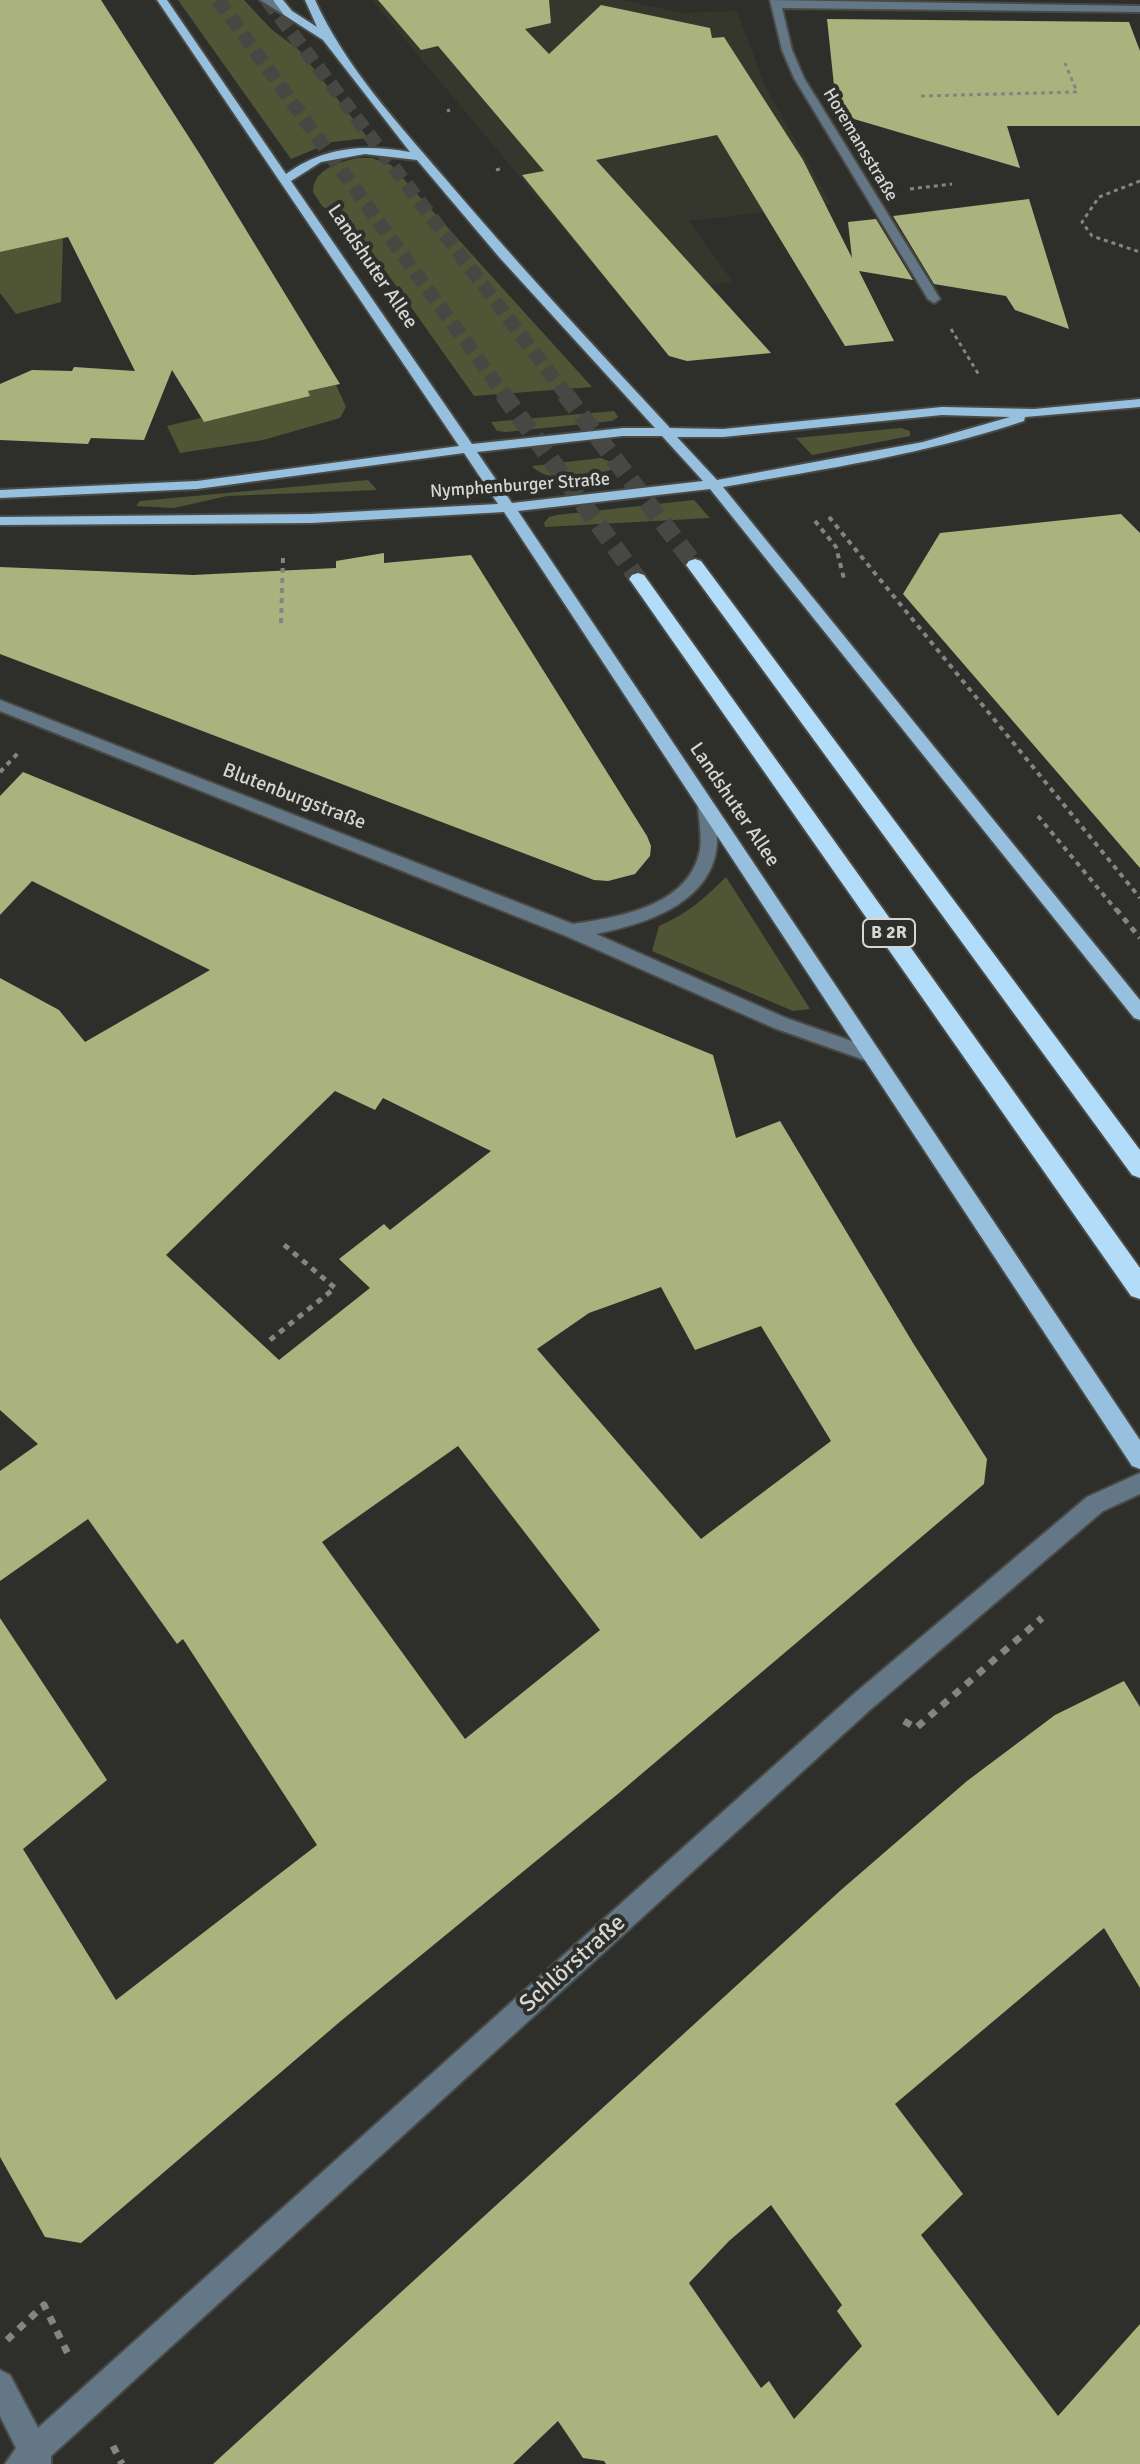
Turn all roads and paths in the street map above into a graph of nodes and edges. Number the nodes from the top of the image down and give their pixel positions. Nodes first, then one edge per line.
1 (162, 0) edge
2 (265, 0) edge
3 (278, 0) edge
4 (310, 0) edge
5 (776, 3) edge
6 (1140, 9) edge
7 (288, 13) junction
8 (327, 38) junction
9 (1065, 63) dead end
10 (921, 96) dead end
11 (420, 157) junction
12 (284, 181) junction
13 (1140, 181) edge
14 (1140, 252) edge
15 (934, 299) joint
16 (979, 376) dead end
17 (1140, 403) edge
18 (1034, 413) junction
19 (668, 432) junction
20 (465, 449) junction
21 (715, 486) junction
22 (0, 494) edge
23 (505, 507) junction
24 (829, 517) dead end
25 (0, 521) edge
26 (815, 521) dead end
27 (283, 548) dead end
28 (695, 565) tunnel mouth
29 (638, 579) tunnel mouth
30 (849, 589) dead end
31 (281, 623) dead end
32 (0, 705) edge
33 (22, 749) dead end
34 (0, 772) edge
35 (706, 806) junction
36 (1030, 806) dead end
37 (1140, 898) edge
38 (572, 931) junction
39 (1140, 938) edge
40 (1140, 1013) edge
41 (873, 1056) junction
42 (1140, 1168) edge
43 (282, 1243) dead end
44 (1140, 1288) edge
45 (270, 1340) dead end
46 (1140, 1459) edge
47 (1140, 1483) edge
48 (1042, 1618) dead end
49 (916, 1728) dead end
50 (44, 2305) dead end
51 (0, 2346) edge
52 (0, 2385) edge
53 (31, 2460) edge

1 - 12 main road, Landshuter Allee
2 - 7 street
3 - 7 main road
4 - 8 main road
5 - 6 street
5 - 15 street, Horemansstraße
7 - 8 main road
8 - 11 main road
9 - 10 path
11 - 12 main road
11 - 19 main road
12 - 20 main road, Landshuter Allee
13 - 14 path
15 - 16 path
17 - 18 main road, Nymphenburger Straße
18 - 19 main road, Nymphenburger Straße
18 - 21 main road, Nymphenburger Straße
19 - 20 main road, Nymphenburger Straße
19 - 21 main road
20 - 22 main road, Nymphenburger Straße
20 - 23 main road, Landshuter Allee
21 - 23 main road, Nymphenburger Straße
21 - 40 main road
23 - 25 main road, Nymphenburger Straße
23 - 35 main road, Landshuter Allee
24 - 37 path
26 - 30 path
27 - 31 path
28 - 42 highway
29 - 44 highway, B 2R
32 - 38 street, Blutenburgstraße
33 - 34 path
35 - 38 street, Blutenburgstraße
35 - 41 main road, Landshuter Allee
36 - 39 path
38 - 41 street, Blutenburgstraße
41 - 46 main road, Landshuter Allee
43 - 45 path
47 - 53 street, Schlörstraße
48 - 49 path
50 - 51 path
52 - 53 street

